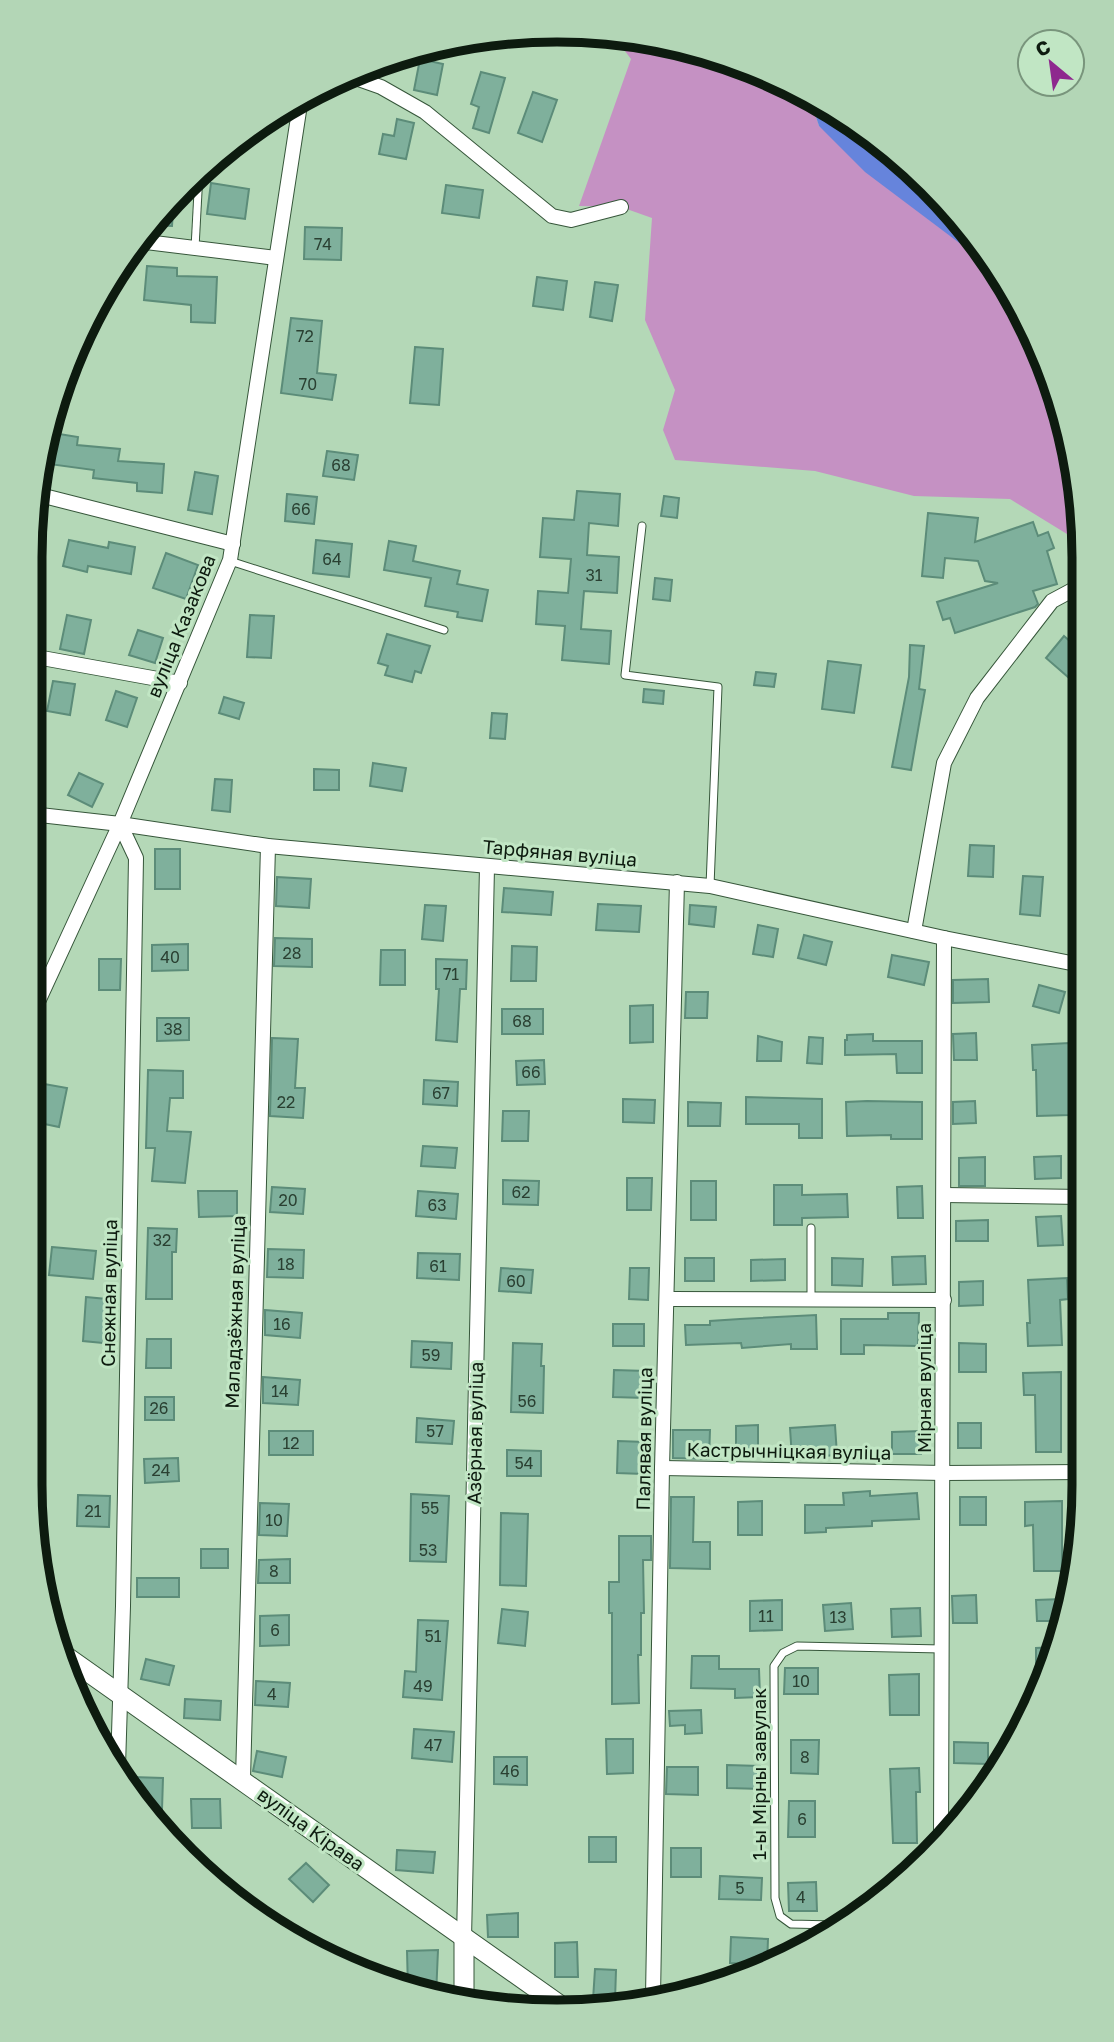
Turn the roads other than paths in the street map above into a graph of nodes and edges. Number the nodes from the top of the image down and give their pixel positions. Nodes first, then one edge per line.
1 (362, 80) edge
2 (299, 112) edge
3 (198, 188) edge
4 (621, 207) dead end
5 (149, 242) edge
6 (195, 248) junction
7 (276, 258) junction
8 (45, 496) edge
9 (642, 526) dead end
10 (233, 544) junction
11 (230, 560) junction
12 (1072, 590) edge
13 (444, 630) dead end
14 (42, 658) edge
15 (180, 683) junction
16 (42, 815) edge
17 (120, 824) junction
18 (268, 846) junction
19 (487, 867) junction
20 (677, 882) junction
21 (710, 886) junction
22 (914, 931) junction
23 (944, 938) junction
24 (1072, 963) edge
25 (42, 993) edge
26 (944, 1195) junction
27 (1072, 1197) edge
28 (811, 1228) dead end
29 (667, 1299) junction
30 (811, 1300) junction
31 (944, 1300) junction
32 (662, 1468) junction
33 (944, 1472) junction
34 (1072, 1472) edge
35 (942, 1649) junction
36 (73, 1661) edge
37 (120, 1694) junction
38 (118, 1754) edge
39 (243, 1779) junction
40 (941, 1828) edge
41 (824, 1925) edge
42 (464, 1939) junction
43 (464, 1991) edge
44 (653, 1991) edge
45 (552, 2000) edge

1 - 4 street
2 - 7 street, вуліца Казакова
3 - 6 lane
5 - 6 street
6 - 7 street
7 - 10 street, вуліца Казакова
8 - 10 street
9 - 21 lane
10 - 11 street, вуліца Казакова
11 - 13 lane
11 - 15 street, вуліца Казакова
12 - 22 street
14 - 15 street
15 - 17 street, вуліца Казакова
16 - 17 street, Тарфяная вуліца
17 - 18 street, Тарфяная вуліца
17 - 25 street, вуліца Казакова
17 - 37 street, Снежная вуліца
18 - 19 street, Тарфяная вуліца
18 - 39 street, Маладзёжная вуліца
19 - 20 street, Тарфяная вуліца
19 - 42 street, Азёрная вуліца
20 - 21 street, Тарфяная вуліца
20 - 29 street, Палявая вуліца
21 - 22 street, Тарфяная вуліца
22 - 23 street, Тарфяная вуліца
23 - 24 street, Тарфяная вуліца
23 - 26 street, Мірная вуліца
26 - 27 street
26 - 31 street, Мірная вуліца
28 - 30 lane
29 - 30 street
29 - 32 street, Палявая вуліца
30 - 31 street
31 - 33 street, Мірная вуліца
32 - 33 street, Кастрычніцкая вуліца
32 - 44 street, Палявая вуліца
33 - 34 street, Кастрычніцкая вуліца
33 - 35 street, Мірная вуліца
35 - 40 street, Мірная вуліца
35 - 41 lane, 1-ы Мірны завулак
36 - 37 main road, вуліца Кірава
37 - 38 street, Снежная вуліца
37 - 39 main road, вуліца Кірава
39 - 42 main road, вуліца Кірава
42 - 43 main road, Азёрная вуліца
42 - 45 main road, вуліца Кірава

